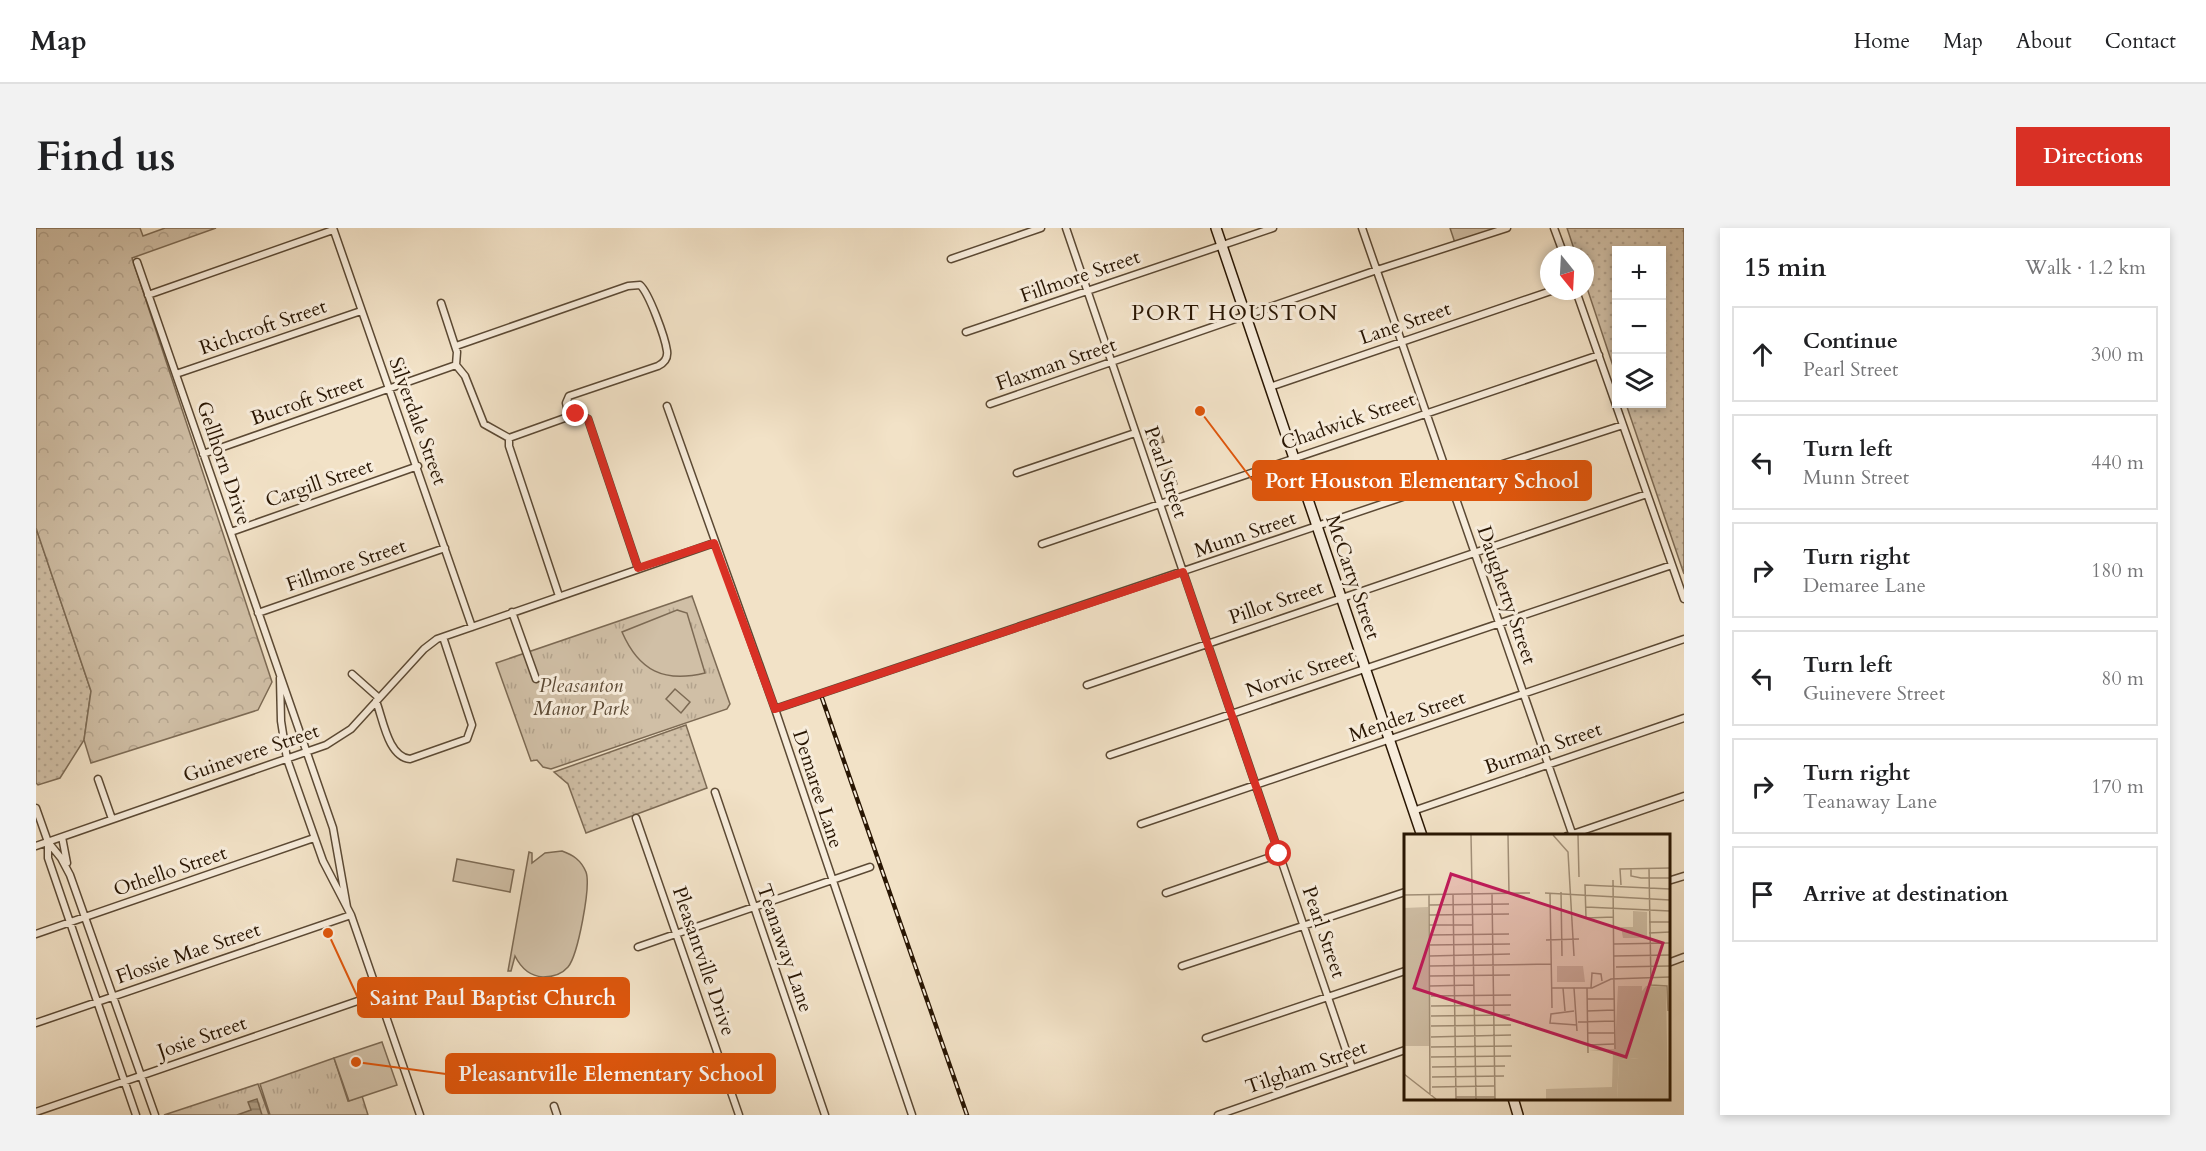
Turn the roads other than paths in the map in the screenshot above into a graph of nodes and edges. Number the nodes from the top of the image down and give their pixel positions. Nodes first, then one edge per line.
1 (1041, 228) edge
2 (1066, 228) edge
3 (1216, 228) edge
4 (1273, 228) edge
5 (1362, 228) edge
6 (1507, 228) edge
7 (1554, 228) edge
8 (333, 229) edge
9 (1222, 245) junction
10 (1561, 246) edge
11 (951, 259) dead end
12 (137, 262) dead end
13 (1377, 270) junction
14 (1087, 291) junction
15 (148, 295) junction
16 (1540, 295) edge
17 (1579, 300) edge
18 (441, 303) dead end
19 (361, 311) junction
20 (1247, 316) junction
21 (966, 332) dead end
22 (1402, 341) junction
23 (456, 346) junction
24 (1599, 355) junction
25 (1111, 363) junction
26 (456, 365) junction
27 (176, 374) junction
28 (1270, 387) junction
29 (389, 388) junction
30 (990, 404) dead end
31 (668, 406) dead end
32 (1427, 411) junction
33 (569, 416) junction
34 (1623, 425) junction
35 (1135, 433) junction
36 (509, 438) junction
37 (204, 454) junction
38 (1294, 458) junction
39 (418, 466) junction
40 (1017, 473) dead end
41 (1450, 481) junction
42 (1647, 494) junction
43 (1159, 504) junction
44 (1318, 527) junction
45 (231, 532) junction
46 (714, 543) junction
47 (1042, 544) dead end
48 (445, 548) junction
49 (1475, 552) junction
50 (1672, 565) junction
51 (638, 568) junction
52 (1183, 572) junction
53 (559, 596) junction
54 (1341, 597) junction
55 (1684, 599) edge
56 (258, 612) junction
57 (512, 612) junction
58 (1500, 622) junction
59 (472, 627) junction
60 (443, 637) junction
61 (1684, 639) edge
62 (1208, 642) junction
63 (1365, 668) junction
64 (280, 674) junction
65 (352, 674) dead end
66 (536, 679) dead end
67 (1087, 685) dead end
68 (1523, 693) junction
69 (378, 699) junction
70 (775, 709) junction
71 (1232, 714) junction
72 (1684, 718) edge
73 (1390, 739) junction
74 (307, 752) junction
75 (1110, 755) dead end
76 (287, 759) junction
77 (1549, 763) junction
78 (98, 778) dead end
79 (1255, 783) junction
80 (715, 792) dead end
81 (1684, 796) edge
82 (36, 808) edge
83 (1413, 811) junction
84 (636, 818) dead end
85 (112, 819) junction
86 (1141, 824) dead end
87 (1421, 834) edge
88 (1571, 834) edge
89 (1574, 834) edge
90 (62, 837) junction
91 (314, 838) junction
92 (48, 842) junction
93 (36, 846) edge
94 (1279, 854) junction
95 (870, 867) dead end
96 (70, 875) junction
97 (1684, 876) edge
98 (831, 881) junction
99 (1669, 881) edge
100 (1404, 892) edge
101 (1166, 893) dead end
102 (347, 907) junction
103 (754, 908) junction
104 (351, 915) junction
105 (86, 917) junction
106 (69, 923) junction
107 (1304, 926) junction
108 (36, 934) edge
109 (677, 934) junction
110 (638, 947) dead end
111 (1684, 957) edge
112 (1669, 963) edge
113 (1182, 966) dead end
114 (1404, 970) edge
115 (378, 994) junction
116 (1328, 995) junction
117 (114, 996) junction
118 (97, 1002) junction
119 (36, 1023) edge
120 (1206, 1038) dead end
121 (1404, 1050) edge
122 (1352, 1068) junction
123 (141, 1076) junction
124 (124, 1081) junction
125 (1514, 1100) edge
126 (554, 1106) dead end
127 (36, 1112) edge
128 (1234, 1112) edge
129 (136, 1115) edge
130 (154, 1115) edge
131 (420, 1115) edge
132 (556, 1115) edge
133 (739, 1115) edge
134 (825, 1115) edge
135 (912, 1115) edge
136 (1218, 1115) edge
137 (1518, 1115) edge

1 - 11 street
2 - 14 street, Pearl Street
3 - 9 main road, McCarty Street
4 - 9 street, Fillmore Street
5 - 13 street, Daugherty Street
6 - 13 street, Flaxman Street
7 - 10 street
8 - 15 street
8 - 19 street, Silverdale Street
9 - 14 street, Fillmore Street
9 - 20 main road, McCarty Street
12 - 15 street, Gellhorn Drive
13 - 20 street, Flaxman Street
13 - 22 street, Daugherty Street
14 - 21 street, Fillmore Street
14 - 25 street, Pearl Street
15 - 27 street, Gellhorn Drive
16 - 22 street, Lane Street
17 - 24 street
18 - 23 street
19 - 27 street, Richcroft Street
19 - 29 street, Silverdale Street
20 - 25 street, Flaxman Street
20 - 28 main road, McCarty Street
22 - 28 street, Lane Street
22 - 32 street, Daugherty Street
23 - 26 street
23 - 33 street
24 - 32 street, Chadwick Street
24 - 34 street
25 - 30 street, Flaxman Street
25 - 35 street, Pearl Street
26 - 29 street, Bucroft Street
26 - 36 street
27 - 37 street, Gellhorn Drive
28 - 38 main road, McCarty Street
29 - 37 street, Bucroft Street
29 - 39 street, Silverdale Street
31 - 46 street, Demaree Lane
32 - 38 street, Chadwick Street
32 - 41 street, Daugherty Street
33 - 36 street
33 - 51 street
34 - 41 street, Munn Street
34 - 42 street
35 - 40 street
35 - 43 street, Pearl Street
36 - 53 street
37 - 45 street, Gellhorn Drive
38 - 43 street, Chadwick Street
38 - 44 main road, McCarty Street
39 - 45 street, Cargill Street
39 - 48 street, Silverdale Street
41 - 44 street, Munn Street
41 - 49 street, Daugherty Street
42 - 49 street, Pillot Street
42 - 50 street
43 - 47 street, Chadwick Street
43 - 52 street, Pearl Street
44 - 52 street, Munn Street
44 - 54 main road, McCarty Street
45 - 56 street, Gellhorn Drive
46 - 51 street, Guinevere Street
46 - 70 street, Demaree Lane
48 - 56 street, Fillmore Street
48 - 59 street, Silverdale Street
49 - 54 street, Pillot Street
49 - 58 street, Daugherty Street
50 - 55 street
50 - 58 street, Norvic Street
51 - 53 street, Guinevere Street
52 - 62 street, Pearl Street
52 - 70 street, Munn Street
53 - 57 street, Guinevere Street
54 - 62 street, Pillot Street
54 - 63 main road, McCarty Street
56 - 64 street, Gellhorn Drive
57 - 59 street, Guinevere Street
57 - 66 street
58 - 63 street, Norvic Street
58 - 68 street, Daugherty Street
59 - 60 street, Guinevere Street
60 - 69 street, Guinevere Street
60 - 69 street
61 - 68 street, Mendez Street
62 - 67 street, Pillot Street
62 - 71 street, Pearl Street
63 - 71 street, Norvic Street
63 - 73 main road, McCarty Street
64 - 74 street, Gellhorn Drive
64 - 76 street, Gellhorn Drive
65 - 69 street
68 - 73 street, Mendez Street
68 - 77 street, Daugherty Street
69 - 74 street, Guinevere Street
70 - 98 street, Demaree Lane
71 - 75 street, Norvic Street
71 - 79 street, Pearl Street
72 - 77 street, Burman Street
73 - 79 street, Mendez Street
73 - 83 main road, McCarty Street
74 - 76 street, Guinevere Street
74 - 102 street, Gellhorn Drive
76 - 85 street, Guinevere Street
76 - 91 street, Gellhorn Drive
77 - 83 street, Burman Street
77 - 88 street, Daugherty Street
78 - 85 street
79 - 86 street, Mendez Street
79 - 94 street, Pearl Street
80 - 103 street, Teanaway Lane
81 - 89 street
82 - 92 street
83 - 87 main road, McCarty Street
84 - 109 street, Pleasantville Drive
85 - 90 street, Guinevere Street
90 - 92 street, Guinevere Street
90 - 96 street
91 - 102 street, Gellhorn Drive
91 - 105 street, Othello Street
92 - 93 street, Guinevere Street
92 - 96 street
92 - 106 street
94 - 101 street
94 - 107 street, Pearl Street
95 - 98 street
96 - 105 street
97 - 99 street
98 - 103 street
98 - 135 street, Demaree Lane
100 - 107 street
102 - 104 street, Gellhorn Drive
103 - 109 street
103 - 134 street, Teanaway Lane
104 - 115 street, Gellhorn Drive
104 - 117 street, Flossie Mae Street
105 - 106 street, Othello Street
105 - 117 street
106 - 108 street, Othello Street
106 - 118 street
107 - 113 street
107 - 116 street, Pearl Street
109 - 110 street
109 - 133 street, Pleasantville Drive
111 - 112 street
114 - 116 street
115 - 123 street, Josie Street
115 - 131 street, Gellhorn Drive
116 - 120 street
116 - 122 street, Pearl Street
117 - 118 street, Flossie Mae Street
117 - 123 street
118 - 119 street, Flossie Mae Street
118 - 124 street
121 - 122 street, Tilgham Street
122 - 128 street, Tilgham Street
123 - 124 street, Josie Street
123 - 130 street
124 - 127 street, Josie Street
124 - 129 street
125 - 137 main road
126 - 132 street
128 - 136 street, Tilgham Street

